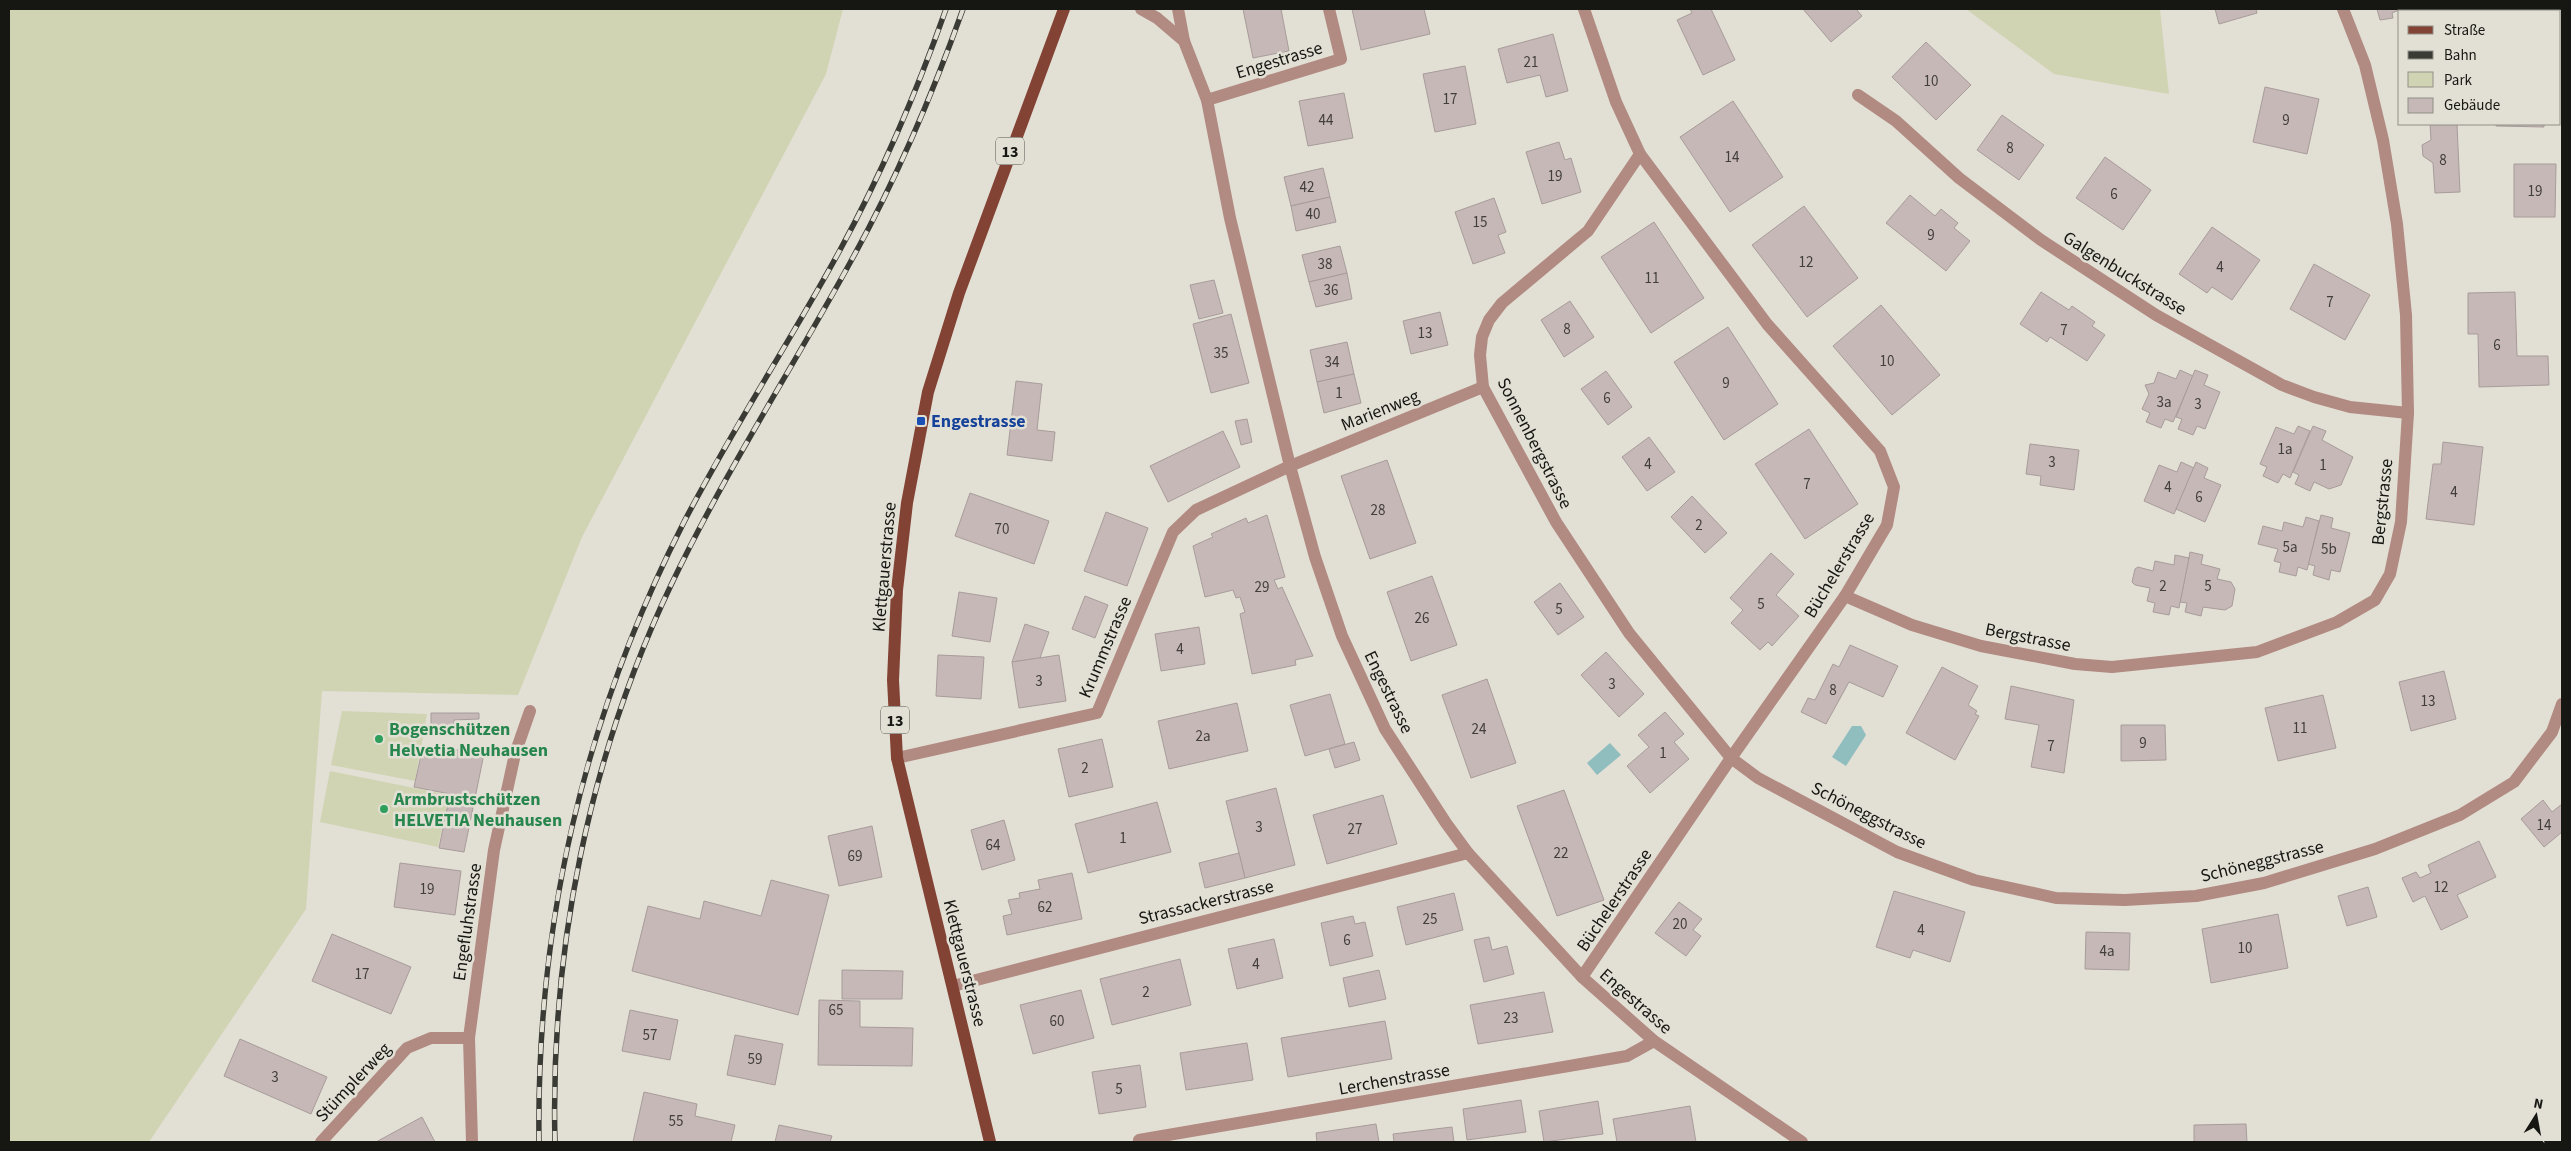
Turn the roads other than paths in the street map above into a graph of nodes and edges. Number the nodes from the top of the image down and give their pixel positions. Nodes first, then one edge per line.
1 (1064, 9) edge
2 (1142, 9) edge
3 (1178, 9) edge
4 (1329, 9) edge
5 (1584, 9) edge
6 (2342, 9) edge
7 (1184, 41) junction
8 (1858, 95) dead end
9 (1207, 100) junction
10 (1640, 154) junction
11 (1483, 386) junction
12 (2408, 413) junction
13 (1290, 466) junction
14 (1845, 596) junction
15 (2562, 704) edge
16 (530, 711) dead end
17 (897, 758) junction
18 (1730, 758) junction
19 (1468, 853) junction
20 (1582, 977) junction
21 (952, 986) junction
22 (469, 1038) junction
23 (1654, 1041) junction
24 (321, 1142) edge
25 (472, 1142) edge
26 (990, 1142) edge
27 (1140, 1142) edge
28 (1802, 1142) edge

1 - 17 main road, Klettgauerstrasse / 13
2 - 7 street, Engestrasse
3 - 7 street, Engestrasse
4 - 9 street, Engestrasse
5 - 10 street
6 - 12 street, Bergstrasse
7 - 9 street, Engestrasse
8 - 12 street, Galgenbuckstrasse
9 - 13 street, Engestrasse
10 - 11 street, Sonnenbergstrasse
10 - 14 street, Büchelerstrasse
11 - 13 street, Marienweg
11 - 18 street, Sonnenbergstrasse
12 - 14 street, Bergstrasse
13 - 17 street, Krummstrasse
13 - 19 street, Engestrasse
14 - 18 street, Büchelerstrasse
15 - 18 street, Schöneggstrasse
16 - 22 street, Engefluhstrasse
17 - 21 main road, Klettgauerstrasse / 13
18 - 20 street, Büchelerstrasse
19 - 20 street, Engestrasse
19 - 21 street, Strassackerstrasse
20 - 23 street, Engestrasse
21 - 26 main road, Klettgauerstrasse / 13
22 - 24 street, Stümplerweg
22 - 25 street, Engefluhstrasse
23 - 27 street, Lerchenstrasse
23 - 28 street, Engestrasse

